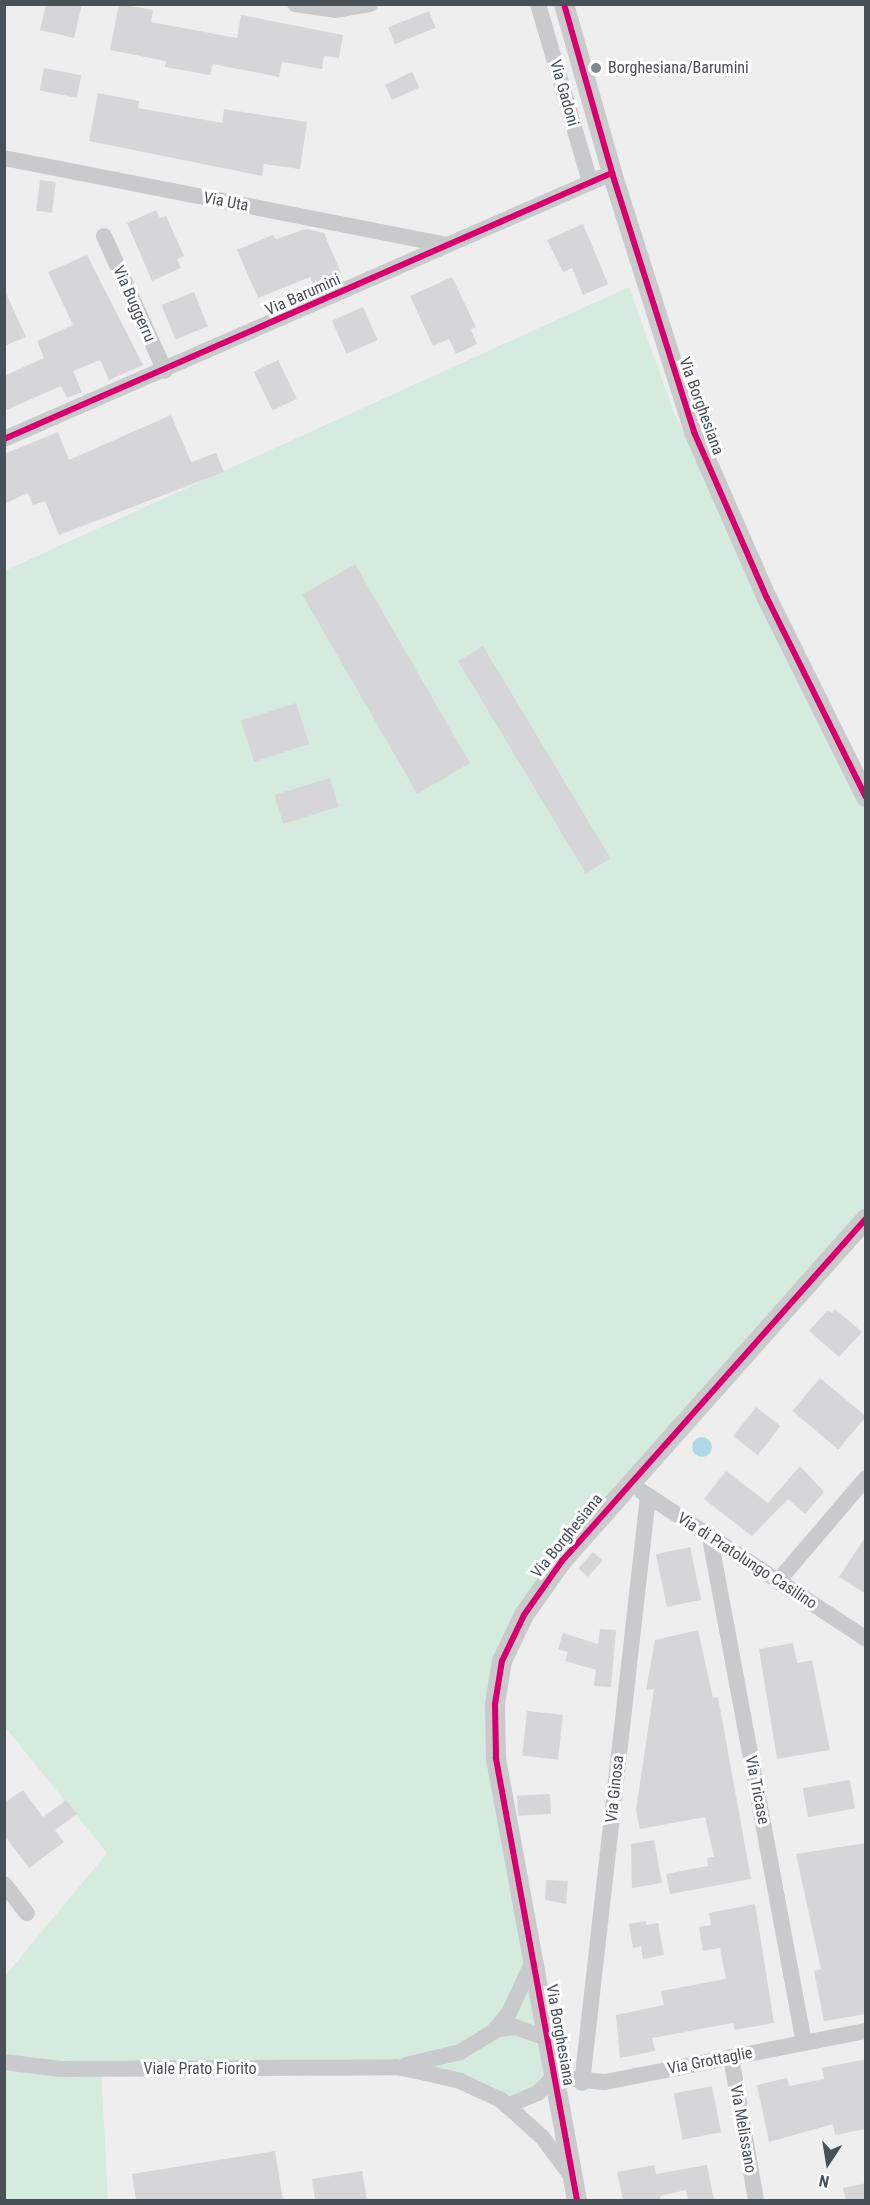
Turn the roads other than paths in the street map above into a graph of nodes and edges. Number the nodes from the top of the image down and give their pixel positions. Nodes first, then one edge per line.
1 (295, 4) edge
2 (370, 4) edge
3 (538, 4) edge
4 (564, 4) edge
5 (4, 158) edge
6 (612, 173) junction
7 (590, 182) junction
8 (104, 236) dead end
9 (447, 245) junction
10 (165, 371) junction
11 (4, 439) edge
12 (866, 797) edge
13 (866, 1218) edge
14 (866, 1478) edge
15 (628, 1483) junction
16 (648, 1496) junction
17 (710, 1538) junction
18 (778, 1581) junction
19 (866, 1639) edge
20 (4, 1884) edge
21 (27, 1912) dead end
22 (533, 1961) junction
23 (497, 2029) junction
24 (866, 2031) edge
25 (547, 2038) junction
26 (804, 2043) junction
27 (730, 2057) junction
28 (4, 2062) edge
29 (396, 2067) junction
30 (554, 2077) junction
31 (582, 2083) junction
32 (507, 2106) junction
33 (573, 2179) junction
34 (577, 2200) edge
35 (756, 2200) edge

1 - 2 street
3 - 7 street, Via Gadoni
4 - 6 street, Via Borghesiana
5 - 9 street, Via Uta
6 - 7 street, Via Barumini
6 - 12 street, Via Borghesiana
7 - 9 street, Via Barumini
8 - 10 street, Via Buggerru
9 - 10 street, Via Barumini
10 - 11 street, Via Barumini
13 - 15 street, Via Borghesiana
14 - 18 street
15 - 16 street, Via di Pratolungo Casilino
15 - 22 street, Via Borghesiana
16 - 17 street, Via di Pratolungo Casilino
16 - 31 street, Via Ginosa
17 - 18 street, Via di Pratolungo Casilino
17 - 26 street, Via Tricase
18 - 19 street, Via di Pratolungo Casilino
20 - 21 street
22 - 23 street, Viale Prato Fiorito
22 - 25 street, Via Borghesiana
23 - 25 street
23 - 29 street, Viale Prato Fiorito
24 - 26 street, Via Grottaglie
25 - 30 street, Via Borghesiana
26 - 27 street, Via Grottaglie
27 - 31 street, Via Grottaglie
27 - 35 street, Via Melissano
28 - 29 street, Viale Prato Fiorito
29 - 32 street, Viale Prato Fiorito
30 - 31 street, Via Grottaglie
30 - 32 street
30 - 33 street, Via Borghesiana
32 - 33 street, Viale Prato Fiorito
33 - 34 street, Via Borghesiana

